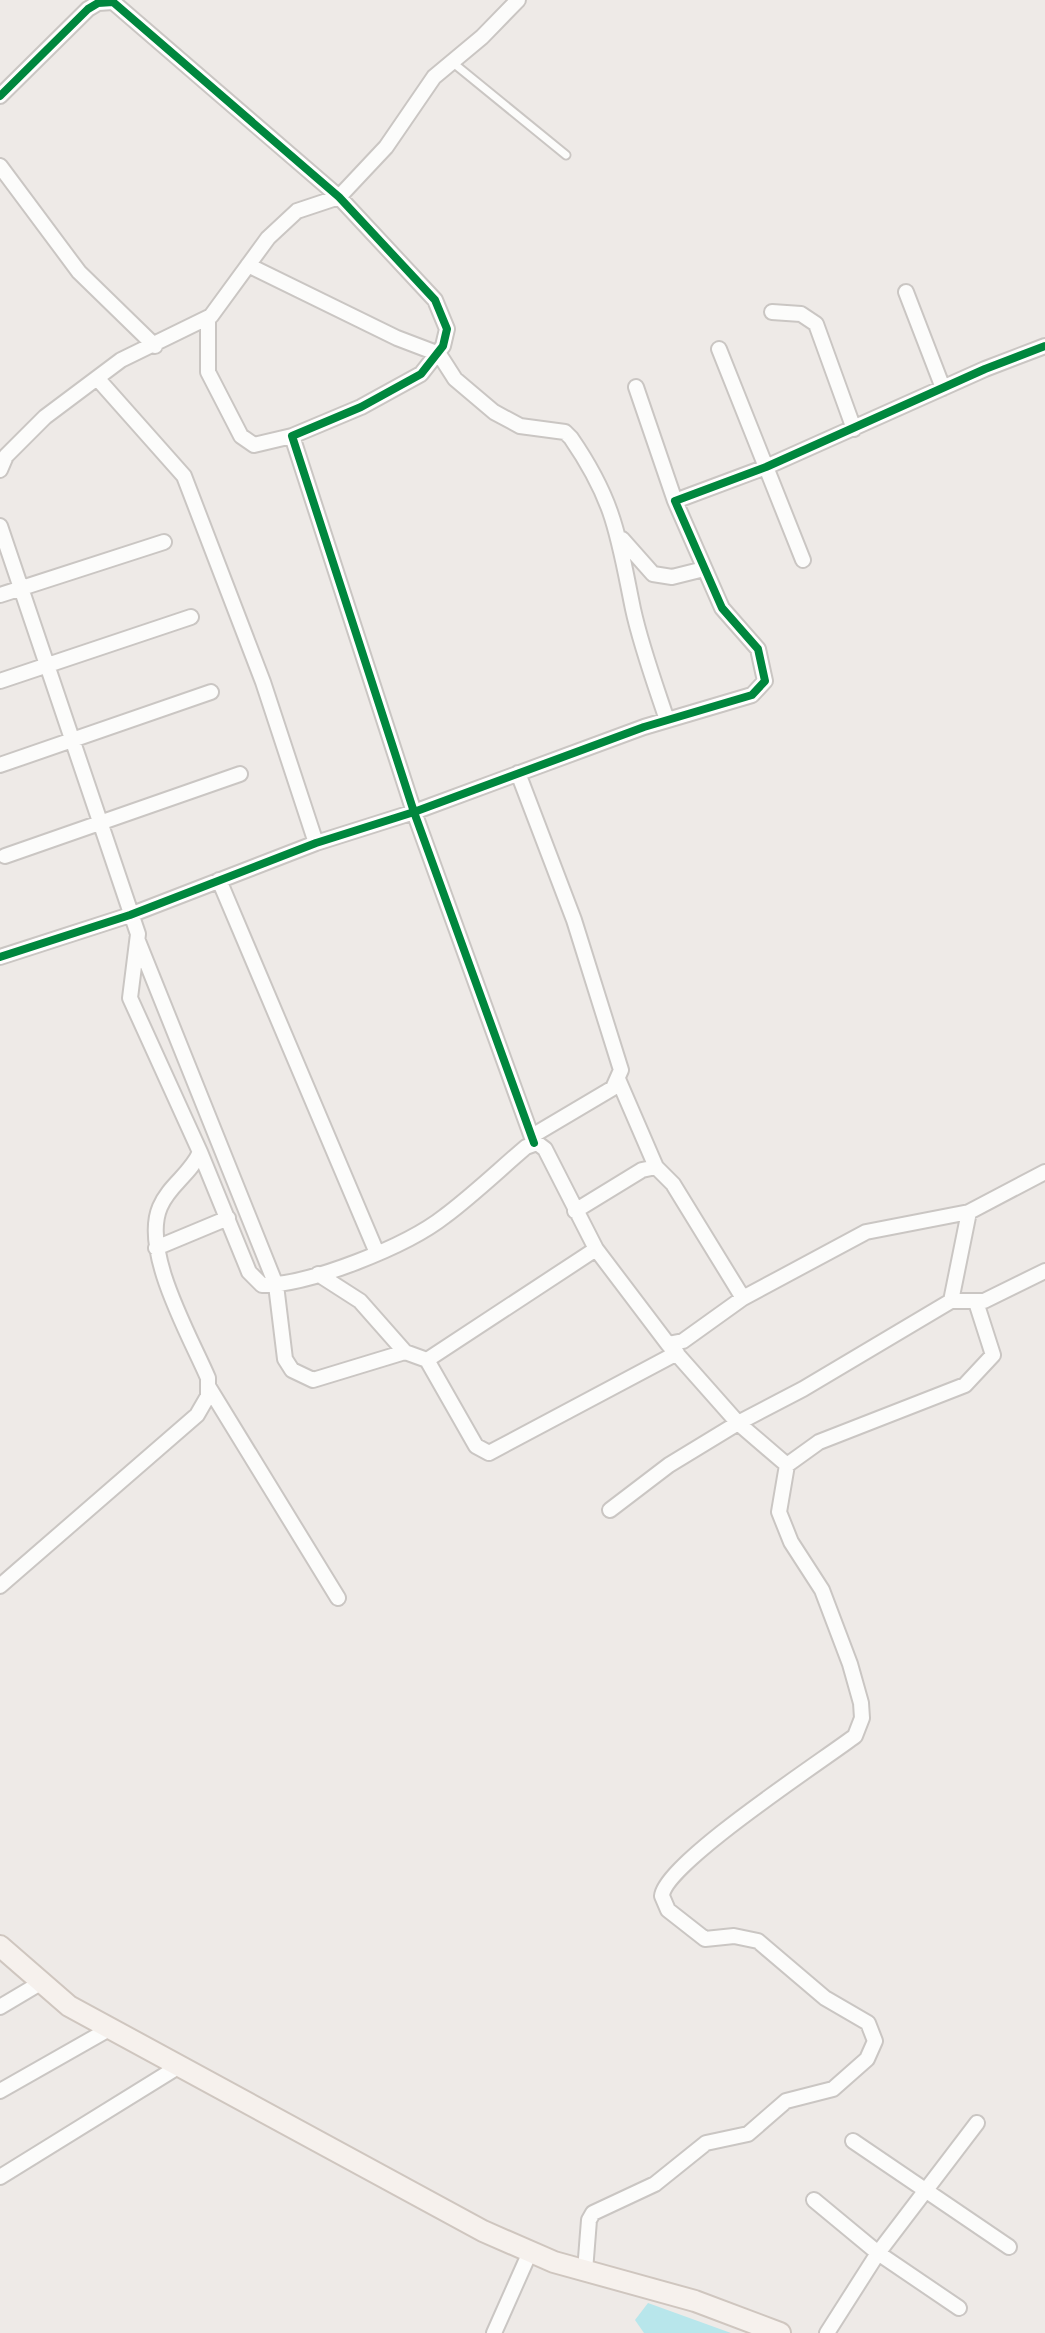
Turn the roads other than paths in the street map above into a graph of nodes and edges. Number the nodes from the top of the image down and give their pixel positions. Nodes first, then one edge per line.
1 (518, 0) edge
2 (452, 62) junction
3 (0, 96) edge
4 (566, 155) dead end
5 (0, 166) edge
6 (339, 197) junction
7 (248, 265) junction
8 (906, 292) dead end
9 (772, 312) dead end
10 (208, 318) junction
11 (155, 346) junction
12 (1045, 346) edge
13 (719, 349) dead end
14 (439, 354) junction
15 (97, 378) junction
16 (636, 387) dead end
17 (943, 388) junction
18 (854, 429) junction
19 (292, 436) junction
20 (766, 467) junction
21 (0, 470) edge
22 (675, 501) junction
23 (0, 526) edge
24 (619, 536) junction
25 (164, 542) dead end
26 (803, 560) dead end
27 (704, 569) junction
28 (21, 589) junction
29 (0, 595) edge
30 (191, 617) dead end
31 (47, 666) junction
32 (0, 681) edge
33 (211, 692) dead end
34 (667, 720) junction
35 (71, 740) junction
36 (0, 765) edge
37 (518, 773) junction
38 (240, 774) dead end
39 (414, 812) junction
40 (100, 824) junction
41 (316, 843) junction
42 (5, 856) dead end
43 (219, 880) junction
44 (130, 915) junction
45 (138, 940) junction
46 (0, 957) edge
47 (618, 1079) junction
48 (533, 1140) junction
49 (200, 1152) junction
50 (656, 1167) junction
51 (1045, 1172) edge
52 (575, 1211) junction
53 (969, 1212) junction
54 (228, 1218) junction
55 (156, 1248) junction
56 (596, 1249) junction
57 (377, 1253) junction
58 (1045, 1271) edge
59 (318, 1274) junction
60 (276, 1285) junction
61 (743, 1298) junction
62 (951, 1301) junction
63 (976, 1302) junction
64 (673, 1348) junction
65 (405, 1352) junction
66 (427, 1360) junction
67 (208, 1385) junction
68 (738, 1423) junction
69 (787, 1465) junction
70 (610, 1510) dead end
71 (0, 1586) edge
72 (338, 1598) dead end
73 (0, 1946) edge
74 (42, 1982) junction
75 (0, 2007) edge
76 (111, 2028) junction
77 (181, 2065) junction
78 (0, 2091) edge
79 (977, 2123) dead end
80 (853, 2141) dead end
81 (0, 2177) edge
82 (925, 2191) junction
83 (814, 2200) dead end
84 (1009, 2247) dead end
85 (530, 2252) junction
86 (878, 2253) junction
87 (585, 2271) junction
88 (959, 2308) dead end
89 (494, 2333) edge
90 (780, 2333) edge
91 (827, 2333) edge

1 - 2 street
2 - 4 lane
2 - 6 street
3 - 6 street
5 - 11 street
6 - 7 street
6 - 14 street
7 - 10 street
7 - 14 street
8 - 17 street
9 - 18 street
10 - 11 street
10 - 19 street
11 - 15 street
12 - 17 street
13 - 20 street
14 - 19 street
14 - 24 street
15 - 21 street
15 - 41 street
16 - 22 street
17 - 18 street
18 - 20 street
19 - 39 street
20 - 22 street
20 - 26 street
22 - 27 street
23 - 28 street
24 - 27 street
24 - 34 street
25 - 28 street
27 - 34 street
28 - 29 street
28 - 31 street
30 - 31 street
31 - 32 street
31 - 35 street
33 - 35 street
34 - 37 street
35 - 36 street
35 - 40 street
37 - 39 street
37 - 47 street
38 - 40 street
39 - 41 street
39 - 48 street
40 - 42 street
40 - 44 street
41 - 43 street
43 - 44 street
43 - 57 street
44 - 45 street
44 - 46 street
45 - 49 street
45 - 60 street
47 - 48 street
47 - 50 street
48 - 52 street
48 - 57 street
49 - 54 street
49 - 55 street
50 - 52 street
50 - 61 street
51 - 53 street
52 - 56 street
53 - 61 street
53 - 62 street
54 - 55 street
54 - 60 street
55 - 67 street
56 - 64 street
56 - 66 street
57 - 59 street
58 - 63 street
59 - 60 street
59 - 65 street
60 - 65 street
61 - 64 street
62 - 63 street
62 - 68 street
63 - 69 street
64 - 66 street
64 - 68 street
65 - 66 street
67 - 71 street
67 - 72 street
68 - 69 street
68 - 70 street
69 - 87 street
73 - 74 main road
74 - 75 street
74 - 76 main road
76 - 77 main road
76 - 78 street
77 - 81 street
77 - 85 main road
79 - 82 street
80 - 82 street
82 - 84 street
82 - 86 street
83 - 86 street
85 - 87 main road
85 - 89 street
86 - 88 street
86 - 91 street
87 - 90 main road

